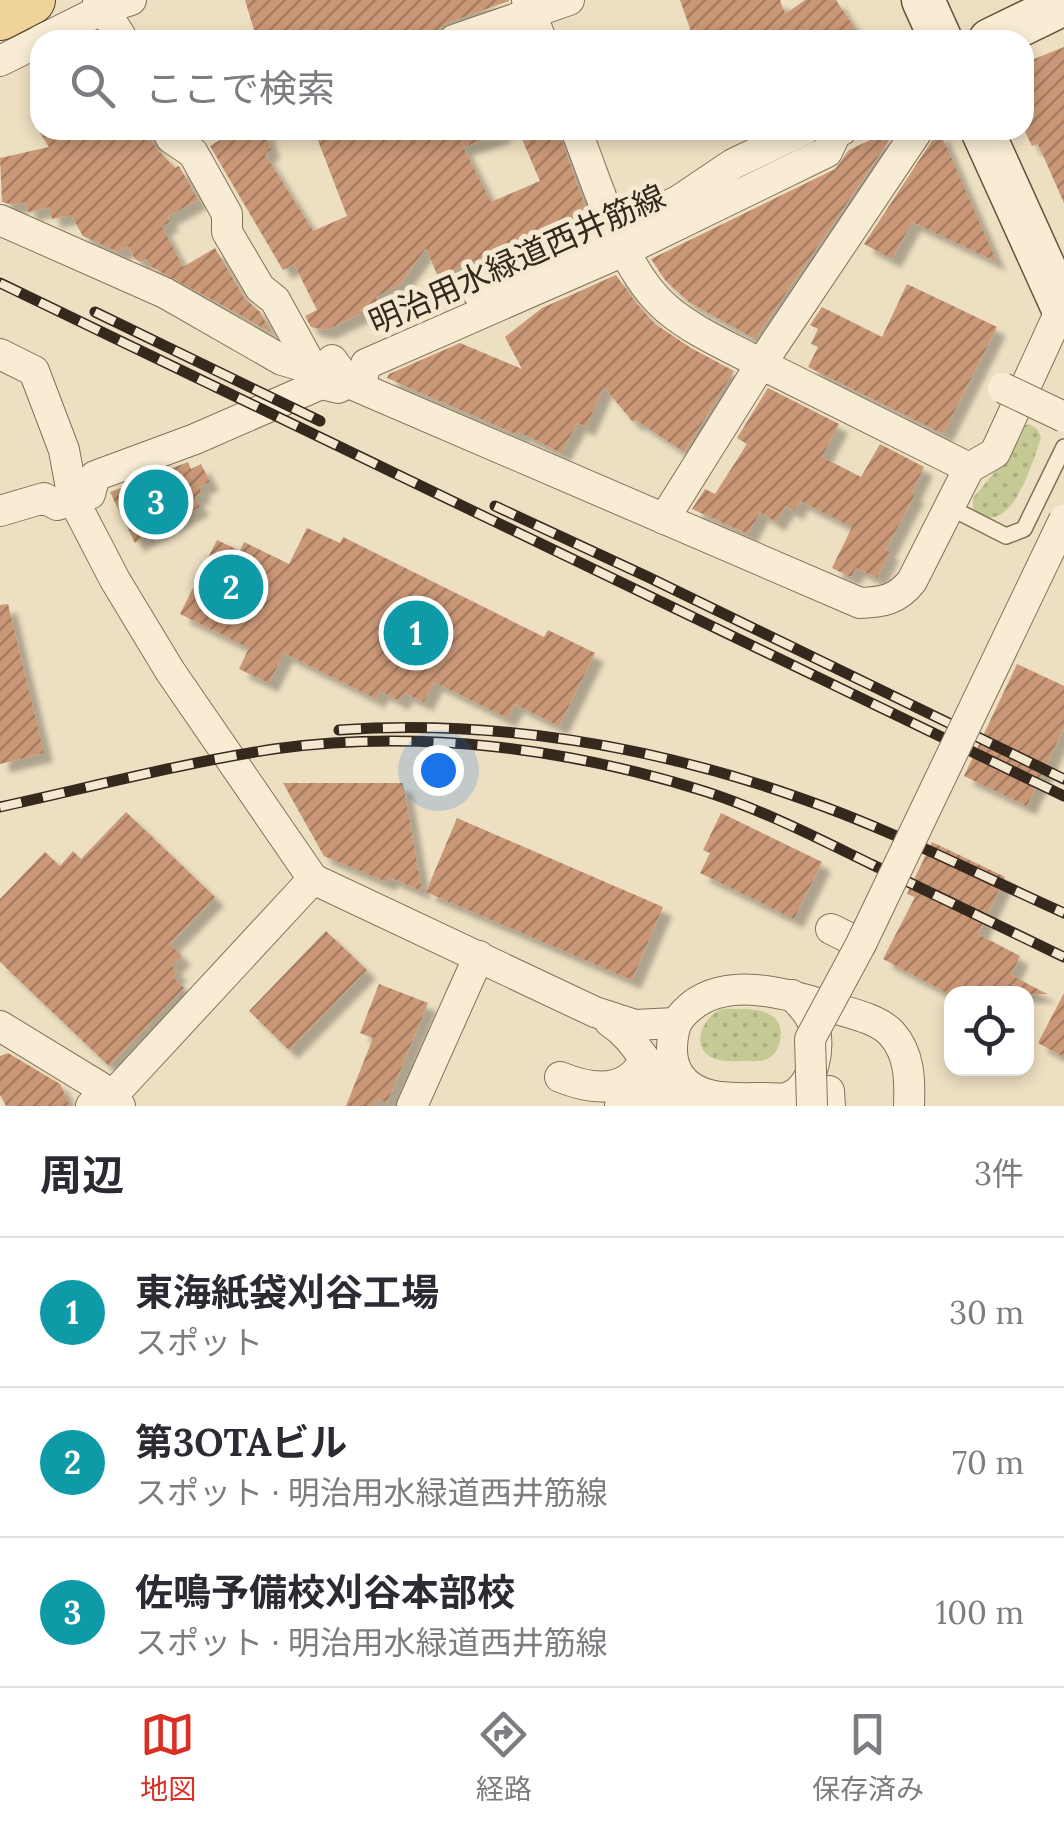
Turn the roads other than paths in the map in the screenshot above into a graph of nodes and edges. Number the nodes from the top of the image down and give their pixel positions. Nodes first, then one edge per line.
1 (31, 0) edge
2 (569, 0) edge
3 (923, 0) edge
4 (111, 3) edge
5 (1064, 4) edge
6 (0, 16) edge
7 (533, 18) edge
8 (1064, 27) edge
9 (60, 30) edge
10 (120, 30) edge
11 (490, 30) edge
12 (936, 30) edge
13 (1011, 30) edge
14 (1034, 40) edge
15 (30, 46) edge
16 (0, 61) edge
17 (183, 140) edge
18 (580, 140) edge
19 (783, 140) edge
20 (833, 140) edge
21 (911, 140) edge
22 (987, 140) edge
23 (0, 220) edge
24 (621, 240) junction
25 (1063, 309) edge
26 (0, 354) edge
27 (762, 364) junction
28 (331, 371) junction
29 (1009, 399) junction
30 (1064, 417) edge
31 (1064, 433) edge
32 (1064, 447) edge
33 (970, 468) junction
34 (70, 486) junction
35 (0, 490) edge
36 (950, 508) junction
37 (0, 511) edge
38 (664, 519) junction
39 (1064, 520) edge
40 (313, 879) junction
41 (831, 929) dead end
42 (861, 944) junction
43 (478, 956) junction
44 (792, 995) junction
45 (595, 1012) junction
46 (675, 1022) junction
47 (0, 1026) edge
48 (644, 1059) junction
49 (675, 1092) junction
50 (718, 1098) junction
51 (108, 1102) edge
52 (412, 1106) edge
53 (596, 1106) edge
54 (620, 1106) edge
55 (796, 1106) edge
56 (812, 1106) edge
57 (830, 1106) edge
58 (909, 1106) edge

1 - 6 main road
2 - 7 street
3 - 12 main road
4 - 9 street
4 - 10 street
5 - 13 main road
7 - 11 street
8 - 14 street
15 - 16 street
17 - 28 street
18 - 24 street
19 - 24 street
20 - 24 street, 明治用水緑道西井筋線
21 - 27 street
22 - 25 main road
23 - 28 street
24 - 27 street
24 - 28 street, 明治用水緑道西井筋線
25 - 29 street
26 - 34 street
27 - 33 street
27 - 38 street
28 - 34 street, 明治用水緑道西井筋線
28 - 38 street
29 - 30 street, bridge
29 - 31 lane
29 - 33 street
32 - 36 lane
33 - 36 street
34 - 35 street
34 - 37 street
34 - 40 street
36 - 38 street
39 - 42 street, bridge
40 - 43 street
40 - 51 street
41 - 42 street
42 - 56 street, bridge
43 - 45 street
43 - 52 street
44 - 46 street
44 - 50 street
44 - 58 street
45 - 46 street
45 - 48 street
46 - 50 street
47 - 51 street
48 - 49 street
48 - 53 street
49 - 50 street
49 - 54 street
55 - 57 street

